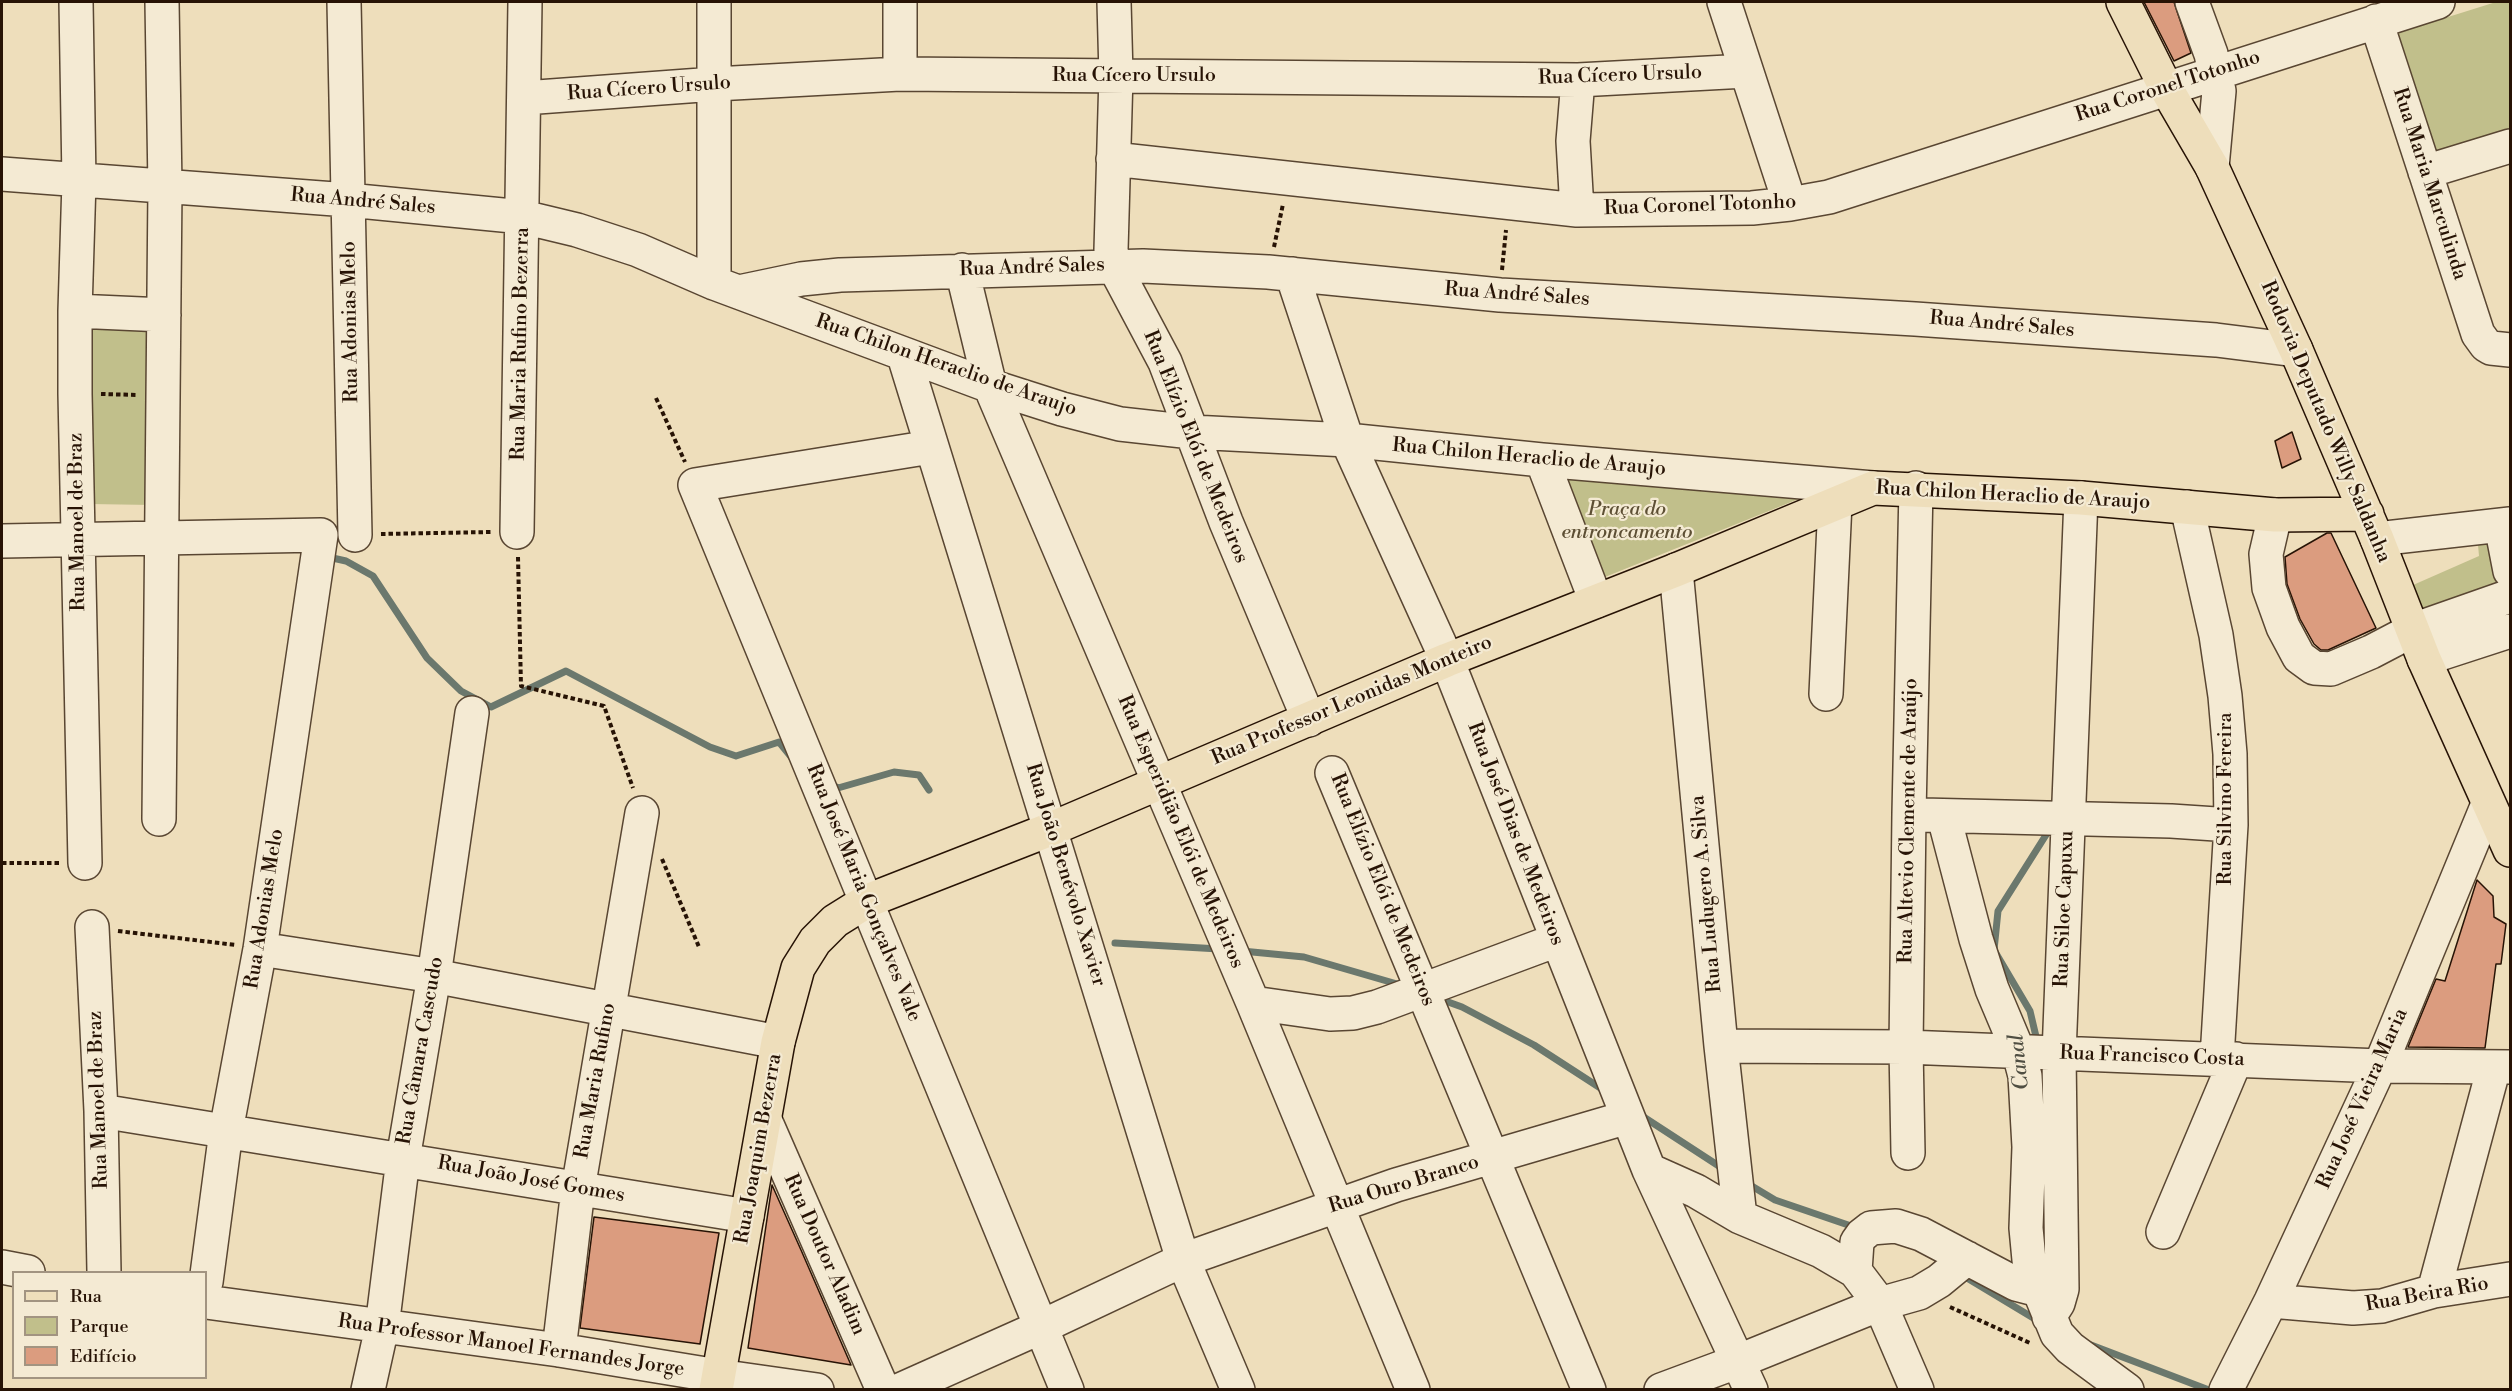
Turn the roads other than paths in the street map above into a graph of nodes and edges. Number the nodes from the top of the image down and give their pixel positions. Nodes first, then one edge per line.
1 (76, 2) edge
2 (162, 2) edge
3 (344, 2) edge
4 (525, 2) edge
5 (714, 2) edge
6 (900, 2) edge
7 (1114, 2) edge
8 (1724, 2) edge
9 (2123, 2) edge
10 (2192, 2) edge
11 (2438, 2) edge
12 (2376, 21) junction
13 (1746, 71) junction
14 (2216, 72) junction
15 (900, 74) junction
16 (1116, 75) junction
17 (1578, 80) junction
18 (715, 84) junction
19 (2166, 88) junction
20 (524, 98) junction
21 (2511, 146) edge
22 (1113, 159) junction
23 (2212, 167) junction
24 (2425, 172) junction
25 (2, 174) edge
26 (80, 181) junction
27 (165, 187) junction
28 (348, 200) junction
29 (1790, 204) junction
30 (1577, 210) junction
31 (523, 217) junction
32 (1114, 266) junction
33 (962, 270) junction
34 (1280, 273) junction
35 (727, 287) junction
36 (75, 311) junction
37 (164, 315) junction
38 (2498, 347) edge
39 (2296, 351) junction
40 (904, 356) junction
41 (990, 386) junction
42 (1192, 432) junction
43 (1347, 440) junction
44 (931, 447) junction
45 (1542, 460) junction
46 (1873, 488) junction
47 (1916, 488) junction
48 (2082, 498) junction
49 (1835, 503) junction
50 (2187, 507) junction
51 (2275, 515) junction
52 (2506, 524) edge
53 (2372, 527) junction
54 (517, 532) road end
55 (355, 535) road end
56 (163, 539) junction
57 (2, 541) edge
58 (79, 541) junction
59 (1676, 570) junction
60 (2511, 571) edge
61 (2511, 596) edge
62 (1596, 601) junction
63 (2511, 631) edge
64 (2418, 644) junction
65 (1447, 660) junction
66 (1826, 694) dead end
67 (472, 713) dead end
68 (1309, 720) junction
69 (1332, 773) dead end
70 (1160, 782) junction
71 (2488, 804) junction
72 (642, 813) road end
73 (1909, 814) junction
74 (1944, 817) junction
75 (2068, 818) junction
76 (159, 819) dead end
77 (2231, 825) junction
78 (1051, 829) junction
79 (2511, 850) edge
80 (86, 863) road end
81 (867, 901) junction
82 (835, 921) joint
83 (92, 927) road end
84 (1557, 940) junction
85 (260, 949) junction
86 (434, 975) junction
87 (1421, 989) junction
88 (1253, 1003) junction
89 (609, 1010) junction
90 (778, 1042) junction
91 (1721, 1046) junction
92 (1906, 1047) junction
93 (2019, 1053) junction
94 (2059, 1054) junction
95 (2226, 1059) junction
96 (2380, 1066) junction
97 (2502, 1067) edge
98 (101, 1111) junction
99 (1628, 1117) junction
100 (765, 1120) junction
101 (226, 1131) junction
102 (1908, 1153) dead end
103 (403, 1158) junction
104 (1492, 1158) junction
105 (1649, 1170) junction
106 (578, 1189) junction
107 (1335, 1205) junction
108 (747, 1216) junction
109 (1740, 1217) junction
110 (2163, 1232) dead end
111 (1967, 1258) junction
112 (1183, 1260) junction
113 (2, 1267) edge
114 (23, 1271) edge
115 (104, 1271) edge
116 (1855, 1271) junction
117 (207, 1274) edge
118 (2511, 1279) edge
119 (2434, 1291) junction
120 (2271, 1301) junction
121 (207, 1302) edge
122 (1880, 1304) junction
123 (2042, 1318) junction
124 (382, 1327) junction
125 (1041, 1327) junction
126 (559, 1350) junction
127 (1745, 1375) edge
128 (717, 1383) edge
129 (368, 1389) edge
130 (817, 1389) edge
131 (883, 1389) edge
132 (900, 1389) edge
133 (1067, 1389) edge
134 (1238, 1389) edge
135 (1413, 1389) edge
136 (1589, 1389) edge
137 (1661, 1389) edge
138 (1917, 1389) edge
139 (2127, 1389) edge
140 (2226, 1389) edge

1 - 26 street, Rua Manoel de Braz
2 - 27 street
3 - 28 street, Rua Adonias Melo
4 - 20 street, Rua Maria Rufino Bezerra
5 - 18 street
6 - 15 street
7 - 16 street, Rua Elízio Elói de Medeiros
8 - 13 street
9 - 19 main road, Rodovia Deputado Willy Saldanha
10 - 14 street
11 - 12 street, Rua Coronel Totonho
12 - 14 street, Rua Coronel Totonho
12 - 24 street, Rua Maria Marculinda
13 - 17 street, Rua Cícero Ursulo
13 - 29 street
14 - 19 street, Rua Coronel Totonho
14 - 23 street
15 - 16 street, Rua Cícero Ursulo
15 - 18 street, Rua Cícero Ursulo
16 - 17 street, Rua Cícero Ursulo
16 - 22 street, Rua Elízio Elói de Medeiros
17 - 30 street
18 - 20 street, Rua Cícero Ursulo
18 - 35 street
19 - 23 main road, Rodovia Deputado Willy Saldanha
19 - 29 street, Rua Coronel Totonho
20 - 31 street, Rua Maria Rufino Bezerra
21 - 24 street
22 - 30 street, Rua Coronel Totonho
22 - 32 street, Rua Elízio Elói de Medeiros
23 - 39 main road, Rodovia Deputado Willy Saldanha
24 - 38 street, Rua Maria Marculinda
25 - 26 street, Rua André Sales
26 - 27 street, Rua André Sales
26 - 36 street, Rua Manoel de Braz
27 - 28 street, Rua André Sales
27 - 37 street
28 - 31 street, Rua André Sales
28 - 55 street, Rua Adonias Melo
29 - 30 street, Rua Coronel Totonho
31 - 35 street, Rua André Sales
31 - 54 street, Rua Maria Rufino Bezerra
32 - 33 street, Rua André Sales
32 - 34 street, Rua André Sales
32 - 42 street, Rua Elízio Elói de Medeiros
33 - 35 street, Rua André Sales
33 - 41 street, Rua Esperidião Elói de Medeiros
34 - 39 street, Rua André Sales
34 - 43 street, Rua José Dias de Medeiros
35 - 40 street, Rua Chilon Heraclio de Araujo
36 - 37 street
36 - 58 street, Rua Manoel de Braz
37 - 56 street
39 - 53 main road, Rodovia Deputado Willy Saldanha
40 - 41 street, Rua Chilon Heraclio de Araujo
40 - 44 street, Rua João Benévolo Xavier
41 - 42 street, Rua Chilon Heraclio de Araujo
41 - 70 street, Rua Esperidião Elói de Medeiros
42 - 43 street, Rua Chilon Heraclio de Araujo
42 - 68 street, Rua Elízio Elói de Medeiros
43 - 45 street, Rua Chilon Heraclio de Araujo
43 - 65 street, Rua José Dias de Medeiros
44 - 78 street, Rua João Benévolo Xavier
44 - 81 street, Rua José Maria Gonçalves Vale
45 - 46 street, Rua Chilon Heraclio de Araujo
45 - 62 street
46 - 47 main road, Rua Chilon Heraclio de Araujo
46 - 49 main road, Rua Professor Leonidas Monteiro
47 - 48 main road, Rua Chilon Heraclio de Araujo
47 - 73 street, Rua Altevio Clemente de Araújo
48 - 50 main road, Rua Chilon Heraclio de Araujo
48 - 75 street, Rua Siloe Capuxu
49 - 59 main road, Rua Professor Leonidas Monteiro
49 - 66 street
50 - 51 main road, Rua Chilon Heraclio de Araujo
50 - 77 street, Rua Silvino Fereira
51 - 53 main road, Rua Chilon Heraclio de Araujo
51 - 64 street
52 - 53 street
52 - 60 street
53 - 64 main road, Rodovia Deputado Willy Saldanha
56 - 58 street
56 - 76 street
56 - 85 street, Rua Adonias Melo
57 - 58 street
58 - 80 street, Rua Manoel de Braz
59 - 62 main road, Rua Professor Leonidas Monteiro
59 - 91 street, Rua Ludugero A. Silva
61 - 64 street
62 - 65 main road, Rua Professor Leonidas Monteiro
63 - 64 street
64 - 71 main road, Rodovia Deputado Willy Saldanha
65 - 68 main road, Rua Professor Leonidas Monteiro
65 - 84 street, Rua José Dias de Medeiros
67 - 86 street, Rua Câmara Cascudo
68 - 70 main road, Rua Professor Leonidas Monteiro
69 - 87 street, Rua Elízio Elói de Medeiros
70 - 78 main road, Rua Professor Leonidas Monteiro
70 - 88 street, Rua Esperidião Elói de Medeiros
71 - 79 main road, Rodovia Deputado Willy Saldanha
71 - 96 street, Rua José Vieira Maria
72 - 89 street, Rua Maria Rufino
73 - 74 street
73 - 92 street, Rua Altevio Clemente de Araújo
74 - 75 street
74 - 93 street
75 - 77 street
75 - 94 street, Rua Siloe Capuxu
77 - 95 street, Rua Silvino Fereira
78 - 81 main road, Rua Professor Leonidas Monteiro
78 - 112 street, Rua João Benévolo Xavier
81 - 82 main road, Rua Professor Leonidas Monteiro
81 - 125 street, Rua José Maria Gonçalves Vale
82 - 90 main road, Rua Joaquim Bezerra
83 - 98 street, Rua Manoel de Braz
84 - 87 street
84 - 99 street, Rua José Dias de Medeiros
85 - 86 street
85 - 101 street, Rua Adonias Melo
86 - 89 street
86 - 103 street, Rua Câmara Cascudo
87 - 88 street
87 - 104 street, Rua Elízio Elói de Medeiros
88 - 107 street, Rua Esperidião Elói de Medeiros
89 - 90 street
89 - 106 street, Rua Maria Rufino
90 - 100 main road, Rua Joaquim Bezerra
91 - 92 street, Rua Francisco Costa
91 - 109 street, Rua Ludugero A. Silva
92 - 93 street, Rua Francisco Costa
92 - 102 street, Rua Altevio Clemente de Araújo
93 - 94 street, Rua Francisco Costa
93 - 123 street
94 - 95 street, Rua Francisco Costa
94 - 123 street, Rua Siloe Capuxu
95 - 96 street, Rua Francisco Costa
95 - 110 street, Rua Silvino Fereira
96 - 97 street, Rua Francisco Costa
96 - 120 street, Rua José Vieira Maria
97 - 119 street
98 - 101 street, Rua João José Gomes
98 - 115 street, Rua Manoel de Braz
99 - 104 street, Rua Ouro Branco
99 - 105 street, Rua José Dias de Medeiros
100 - 108 main road, Rua Joaquim Bezerra
100 - 131 street, Rua Doutor Aladim
101 - 103 street, Rua João José Gomes
101 - 117 street, Rua Adonias Melo
103 - 106 street, Rua João José Gomes
103 - 124 street, Rua Câmara Cascudo
104 - 107 street, Rua Ouro Branco
104 - 136 street, Rua Elízio Elói de Medeiros
105 - 109 street
105 - 127 street, Rua José Dias de Medeiros
106 - 108 street, Rua João José Gomes
106 - 126 street, Rua Maria Rufino
107 - 112 street, Rua Ouro Branco
107 - 135 street, Rua Esperidião Elói de Medeiros
108 - 128 main road, Rua Joaquim Bezerra
109 - 116 street
111 - 116 street
111 - 122 street
111 - 123 street
112 - 125 street
112 - 134 street, Rua João Benévolo Xavier
113 - 114 street
116 - 122 street
118 - 119 street, Rua Beira Rio
119 - 120 street, Rua Beira Rio
120 - 140 street, Rua José Vieira Maria
121 - 124 street, Rua Professor Manoel Fernandes Jorge
122 - 127 street
122 - 138 street
123 - 139 street
124 - 126 street, Rua Professor Manoel Fernandes Jorge
124 - 129 street, Rua Câmara Cascudo
125 - 132 street
125 - 133 street, Rua José Maria Gonçalves Vale
126 - 128 street, Rua Professor Manoel Fernandes Jorge
127 - 137 street
128 - 130 street, Rua Professor Manoel Fernandes Jorge

